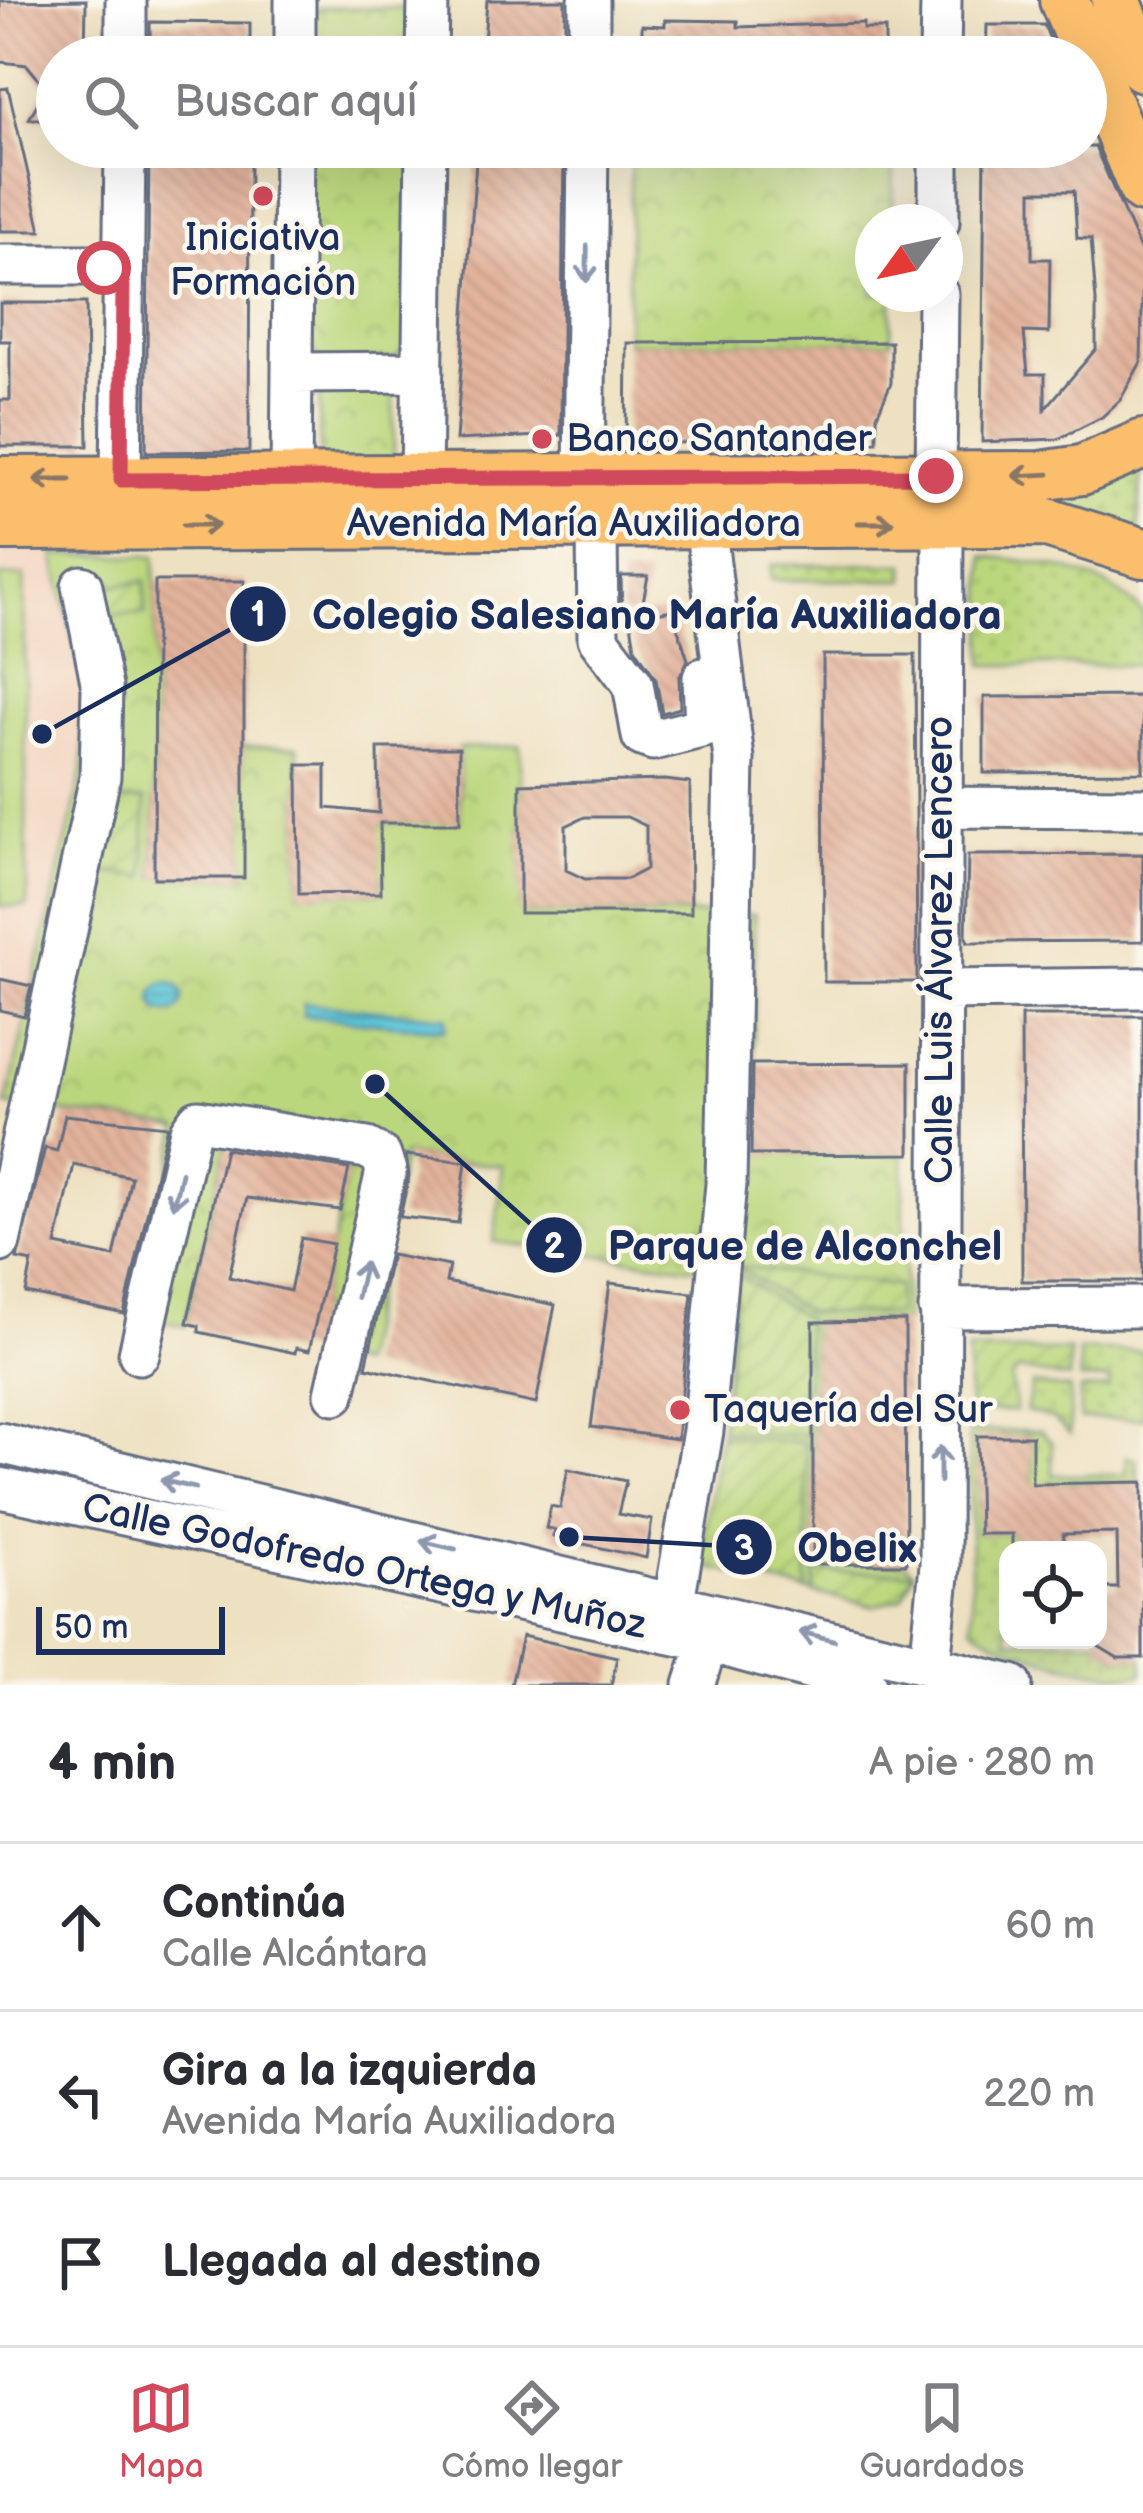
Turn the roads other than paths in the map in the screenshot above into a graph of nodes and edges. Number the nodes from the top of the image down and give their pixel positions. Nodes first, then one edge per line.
1 (126, 0) edge
2 (296, 0) edge
3 (428, 0) edge
4 (589, 0) edge
5 (941, 0) edge
6 (1064, 0) edge
7 (1116, 0) edge
8 (126, 36) edge
9 (295, 36) edge
10 (427, 36) edge
11 (589, 36) edge
12 (940, 36) edge
13 (1079, 36) edge
14 (1143, 67) edge
15 (1107, 102) edge
16 (124, 168) edge
17 (294, 168) edge
18 (426, 168) edge
19 (588, 168) edge
20 (939, 168) edge
21 (1143, 188) edge
22 (938, 204) edge
23 (0, 265) edge
24 (123, 285) junction
25 (938, 312) edge
26 (292, 373) junction
27 (423, 373) junction
28 (1143, 444) edge
29 (291, 479) junction
30 (422, 479) junction
31 (0, 481) edge
32 (939, 499) junction
33 (591, 501) junction
34 (127, 503) junction
35 (381, 524) junction
36 (693, 524) junction
37 (0, 526) edge
38 (1143, 553) edge
39 (82, 586) dead end
40 (941, 806) junction
41 (1143, 808) edge
42 (1143, 988) edge
43 (941, 990) junction
44 (0, 1242) edge
45 (1143, 1307) edge
46 (939, 1308) junction
47 (140, 1354) dead end
48 (335, 1394) dead end
49 (0, 1444) edge
50 (0, 1489) edge
51 (674, 1601) junction
52 (708, 1642) junction
53 (930, 1664) junction
54 (694, 1685) edge
55 (866, 1685) edge
56 (1012, 1685) edge

1 - 8 street
2 - 9 street
3 - 10 street
4 - 11 street
5 - 12 street
6 - 13 main road
7 - 14 main road
15 - 21 main road
16 - 24 street
17 - 26 street
18 - 27 street
19 -> 33 street
20 - 22 street
23 - 24 street
24 - 34 street
25 - 32 street, Calle Luis Álvarez Lencero
26 - 27 street
26 - 29 street
27 - 30 street
28 -> 32 main road, Avenida María Auxiliadora
29 - 30 main road, Avenida María Auxiliadora
29 - 34 main road, Avenida María Auxiliadora
30 - 33 main road, Avenida María Auxiliadora
30 - 35 street
34 -> 31 main road, Avenida María Auxiliadora
32 - 33 main road, Avenida María Auxiliadora
36 -> 32 main road, Avenida María Auxiliadora
32 - 38 main road, Avenida María Auxiliadora
32 - 40 street, Calle Luis Álvarez Lencero
33 - 35 main road, Avenida María Auxiliadora
33 - 36 main road, Avenida María Auxiliadora
33 - 36 street
34 -> 35 main road, Avenida María Auxiliadora
34 - 37 main road, Avenida María Auxiliadora
36 - 51 street
39 - 44 street
40 - 41 street
40 - 43 street, Calle Luis Álvarez Lencero
42 - 43 street
43 - 46 street, Calle Luis Álvarez Lencero
45 - 46 street
53 -> 46 street, Calle Luis Álvarez Lencero
48 -> 47 street
51 -> 49 street, Calle Godofredo Ortega y Muñoz
50 - 52 street, Calle Godofredo Ortega y Muñoz
53 -> 51 street, Calle Godofredo Ortega y Muñoz
52 - 54 street
52 - 55 street, Calle Godofredo Ortega y Muñoz
53 - 56 street, Calle Godofredo Ortega y Muñoz

